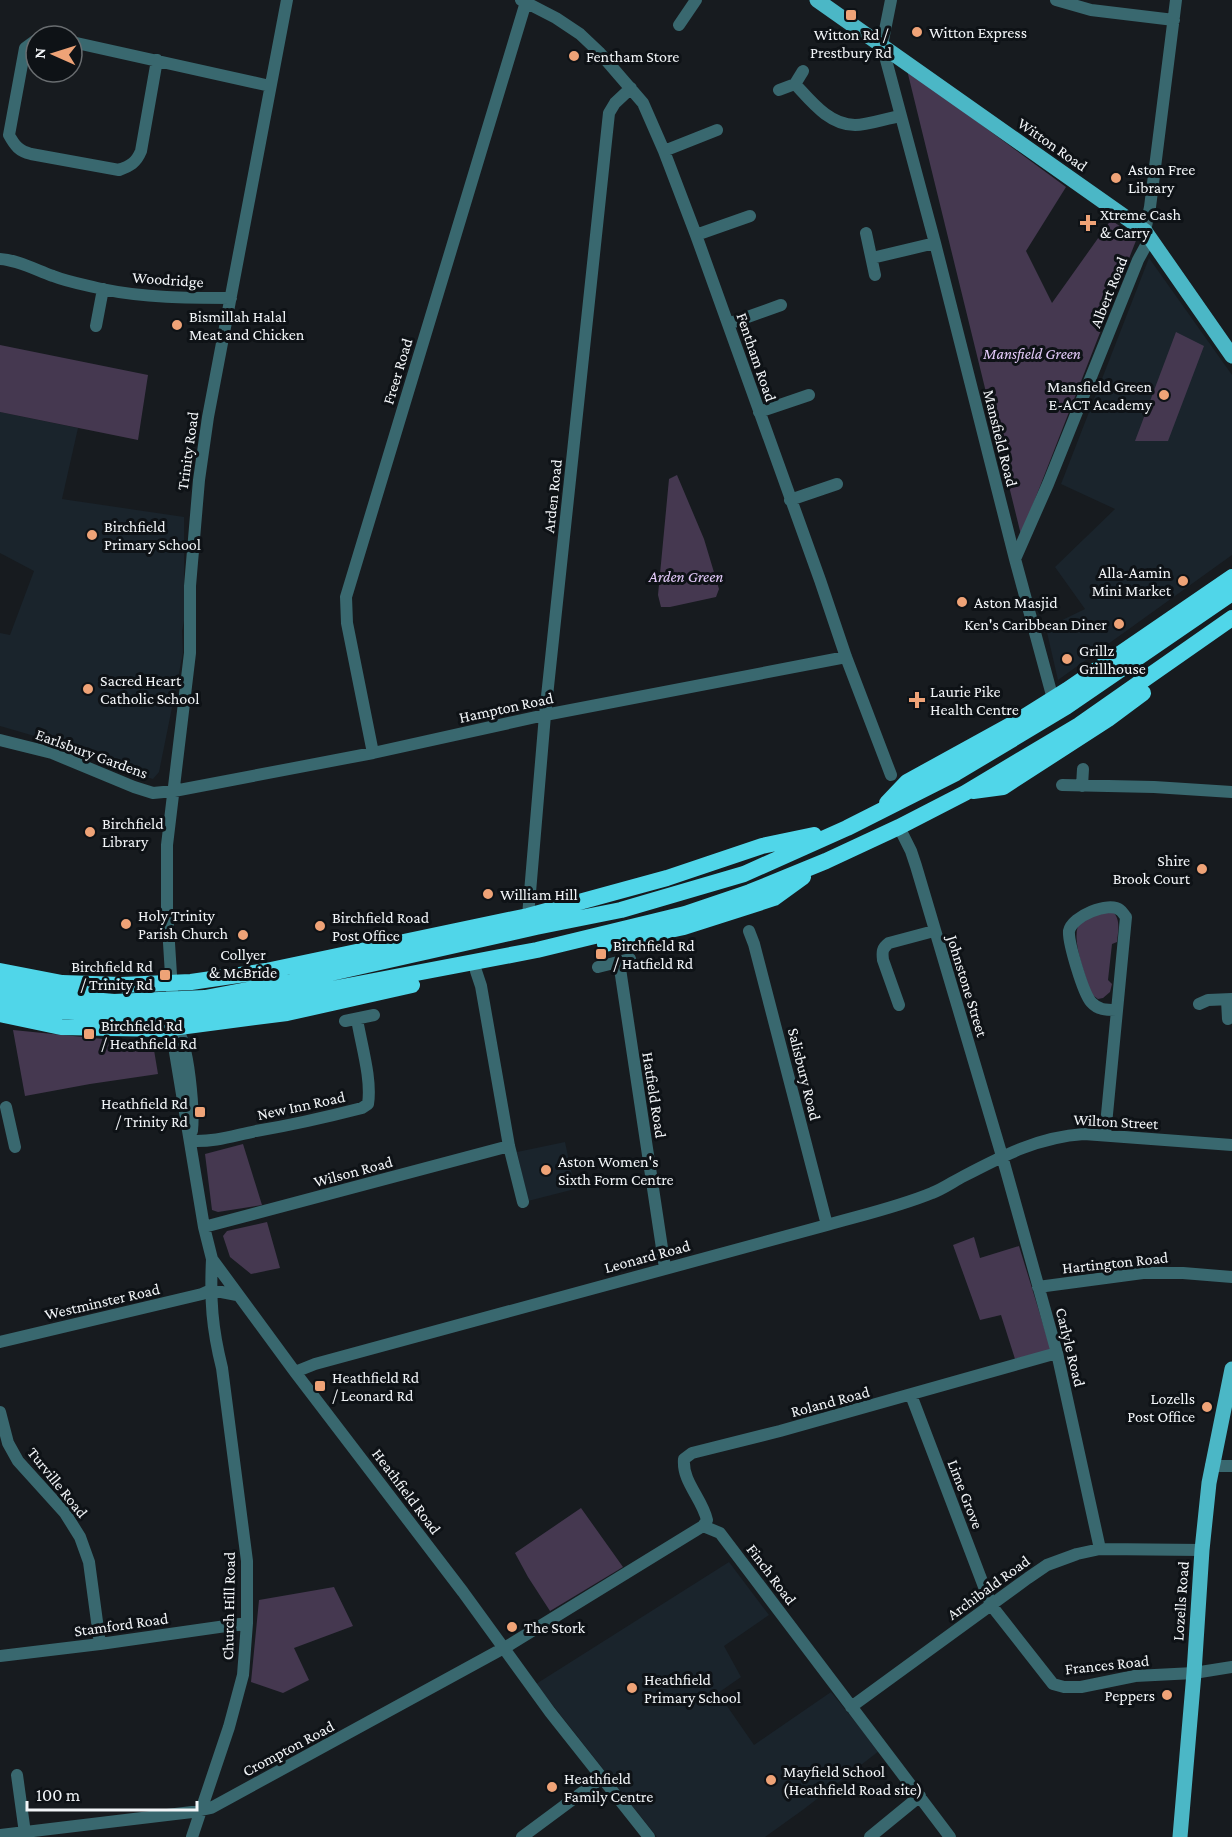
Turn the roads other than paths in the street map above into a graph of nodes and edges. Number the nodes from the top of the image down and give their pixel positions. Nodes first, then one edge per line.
1 (287, 0) edge
2 (696, 0) edge
3 (817, 0) edge
4 (891, 0) edge
5 (1056, 0) edge
6 (1176, 0) edge
7 (524, 1) edge
8 (1174, 20) junction
9 (679, 25) dead end
10 (84, 45) edge
11 (882, 45) junction
12 (24, 53) edge
13 (157, 60) junction
14 (803, 71) dead end
15 (795, 84) junction
16 (270, 86) junction
17 (631, 88) junction
18 (779, 90) dead end
19 (901, 116) junction
20 (717, 130) dead end
21 (664, 151) junction
22 (750, 216) dead end
23 (866, 232) dead end
24 (1147, 234) junction
25 (696, 235) junction
26 (935, 243) junction
27 (872, 258) junction
28 (0, 260) edge
29 (875, 275) dead end
30 (103, 289) junction
31 (231, 298) junction
32 (780, 305) dead end
33 (728, 324) junction
34 (96, 326) dead end
35 (1232, 356) edge
36 (809, 395) dead end
37 (759, 412) junction
38 (837, 484) dead end
39 (790, 500) junction
40 (1015, 559) junction
41 (1232, 577) edge
42 (1232, 593) edge
43 (1232, 618) edge
44 (1232, 630) edge
45 (846, 657) junction
46 (1053, 699) junction
47 (545, 716) junction
48 (0, 741) edge
49 (373, 753) junction
50 (1083, 769) dead end
51 (891, 775) dead end
52 (1062, 785) dead end
53 (1082, 786) junction
54 (174, 791) junction
55 (1232, 792) edge
56 (965, 793) junction
57 (878, 813) junction
58 (899, 827) junction
59 (847, 828) junction
60 (826, 861) junction
61 (528, 916) junction
62 (749, 931) dead end
63 (934, 931) junction
64 (598, 967) dead end
65 (0, 971) edge
66 (476, 971) junction
67 (0, 986) edge
68 (171, 988) junction
69 (59, 997) junction
70 (0, 1000) edge
71 (1229, 1000) edge
72 (1198, 1004) dead end
73 (899, 1005) dead end
74 (1116, 1010) junction
75 (0, 1014) edge
76 (374, 1015) dead end
77 (242, 1019) junction
78 (1228, 1019) dead end
79 (175, 1024) junction
80 (6, 1107) dead end
81 (5, 1129) edge
82 (1105, 1135) junction
83 (191, 1141) junction
84 (1232, 1145) edge
85 (509, 1146) junction
86 (15, 1147) dead end
87 (1002, 1156) junction
88 (523, 1202) dead end
89 (827, 1225) junction
90 (204, 1227) junction
91 (212, 1259) junction
92 (665, 1268) junction
93 (1232, 1277) edge
94 (1038, 1287) junction
95 (210, 1290) junction
96 (237, 1295) junction
97 (0, 1342) edge
98 (1057, 1353) junction
99 (1232, 1369) edge
100 (296, 1372) junction
101 (911, 1395) junction
102 (0, 1412) edge
103 (1211, 1466) junction
104 (1232, 1466) edge
105 (703, 1526) junction
106 (1100, 1549) junction
107 (1202, 1550) junction
108 (991, 1605) junction
109 (247, 1623) junction
110 (100, 1644) junction
111 (503, 1648) junction
112 (0, 1656) edge
113 (1232, 1667) edge
114 (1194, 1673) junction
115 (851, 1707) junction
116 (18, 1775) dead end
117 (603, 1777) junction
118 (920, 1796) junction
119 (202, 1810) junction
120 (25, 1833) junction
121 (0, 1836) edge
122 (192, 1837) edge
123 (522, 1837) edge
124 (649, 1837) edge
125 (870, 1837) edge
126 (950, 1837) edge
127 (1180, 1837) edge

1 - 16 street, Trinity Road
2 - 9 street
3 - 11 main road, Witton Road
4 - 11 street
5 - 8 street
6 - 8 street, Albert Road
7 - 17 street, Fentham Road
7 - 49 street, Freer Road
8 - 24 street, Albert Road
10 - 13 street
11 - 19 street, Mansfield Road
11 - 24 main road, Witton Road
12 - 13 street
13 - 16 street
14 - 15 street
15 - 18 street
15 - 19 street
16 - 31 street, Trinity Road
17 - 21 street, Fentham Road
17 - 47 street, Arden Road
19 - 26 street, Mansfield Road
20 - 21 street
21 - 25 street, Fentham Road
22 - 25 street
23 - 27 street
24 - 35 main road, Witton Road
24 - 40 street, Albert Road
25 - 33 street, Fentham Road
26 - 27 street
26 - 40 street, Mansfield Road
27 - 29 street
28 - 30 street, Woodridge
30 - 31 street, Woodridge
30 - 34 street
31 - 54 street, Trinity Road
32 - 33 street
33 - 37 street, Fentham Road
36 - 37 street
37 - 39 street, Fentham Road
38 - 39 street
39 - 45 street, Fentham Road
40 - 46 street, Mansfield Road
41 - 46 highway
42 - 57 highway
43 - 56 highway
44 - 56 highway
45 - 47 street, Hampton Road
45 - 51 street, Fentham Road
46 - 57 highway
47 - 49 street, Hampton Road
47 - 61 street, Arden Road
48 - 54 street, Earlsbury Gardens
49 - 54 street, Hampton Road
50 - 53 street
52 - 53 street
53 - 55 street
54 - 68 street, Trinity Road
56 - 58 highway
57 - 59 highway
58 - 60 highway
58 - 63 street, Johnstone Street
59 - 61 highway
59 - 69 highway
60 - 66 highway
60 - 69 highway
61 - 68 highway
62 - 89 street, Salisbury Road
63 - 73 street
63 - 87 street, Johnstone Street
64 - 92 street, Hatfield Road
65 - 69 highway
66 - 77 highway
66 - 85 street
67 - 69 highway
68 - 69 highway
68 - 77 highway
68 - 79 street, Trinity Road
69 - 70 highway
69 - 79 highway
71 - 72 street
71 - 78 street
74 - 74 street
74 - 82 street
75 - 79 highway
76 - 83 street, New Inn Road
77 - 79 highway
79 - 83 street, Heathfield Road
80 - 81 street
81 - 86 street
82 - 84 street, Wilton Street
82 - 87 street, Wilton Street
83 - 90 street, Heathfield Road
85 - 88 street
85 - 90 street, Wilson Road
87 - 89 street, Leonard Road
87 - 94 street, Carlyle Road
89 - 92 street, Leonard Road
90 - 91 street, Heathfield Road
91 - 95 street
91 - 96 street, Heathfield Road
92 - 100 street, Leonard Road
93 - 94 street, Hartington Road
94 - 98 street, Carlyle Road
95 - 96 street, Westminster Road
95 - 97 street, Westminster Road
95 - 109 street, Church Hill Road
96 - 100 street, Heathfield Road
98 - 101 street, Roland Road
98 - 106 street, Carlyle Road
99 - 103 main road, Lozells Road
100 - 111 street, Heathfield Road
101 - 105 street, Roland Road
101 - 108 street, Lime Grove
102 - 110 street, Turville Road
103 - 104 street
103 - 107 main road, Lozells Road
105 - 111 street
105 - 115 street, Finch Road
106 - 107 street, Archibald Road
106 - 108 street, Archibald Road
107 - 114 main road, Lozells Road
108 - 114 street, Frances Road
108 - 115 street, Archibald Road
109 - 110 street, Stamford Road
109 - 119 street, Church Hill Road
110 - 112 street, Stamford Road
111 - 117 street, Heathfield Road
111 - 119 street, Crompton Road
113 - 114 street, Frances Road
114 - 127 main road, Lozells Road
115 - 118 street, Finch Road
116 - 120 street
117 - 123 street
117 - 124 street, Heathfield Road
118 - 125 street
118 - 126 street, Finch Road
119 - 120 street, Crompton Road
119 - 122 street, Church Hill Road
120 - 121 street, Crompton Road

